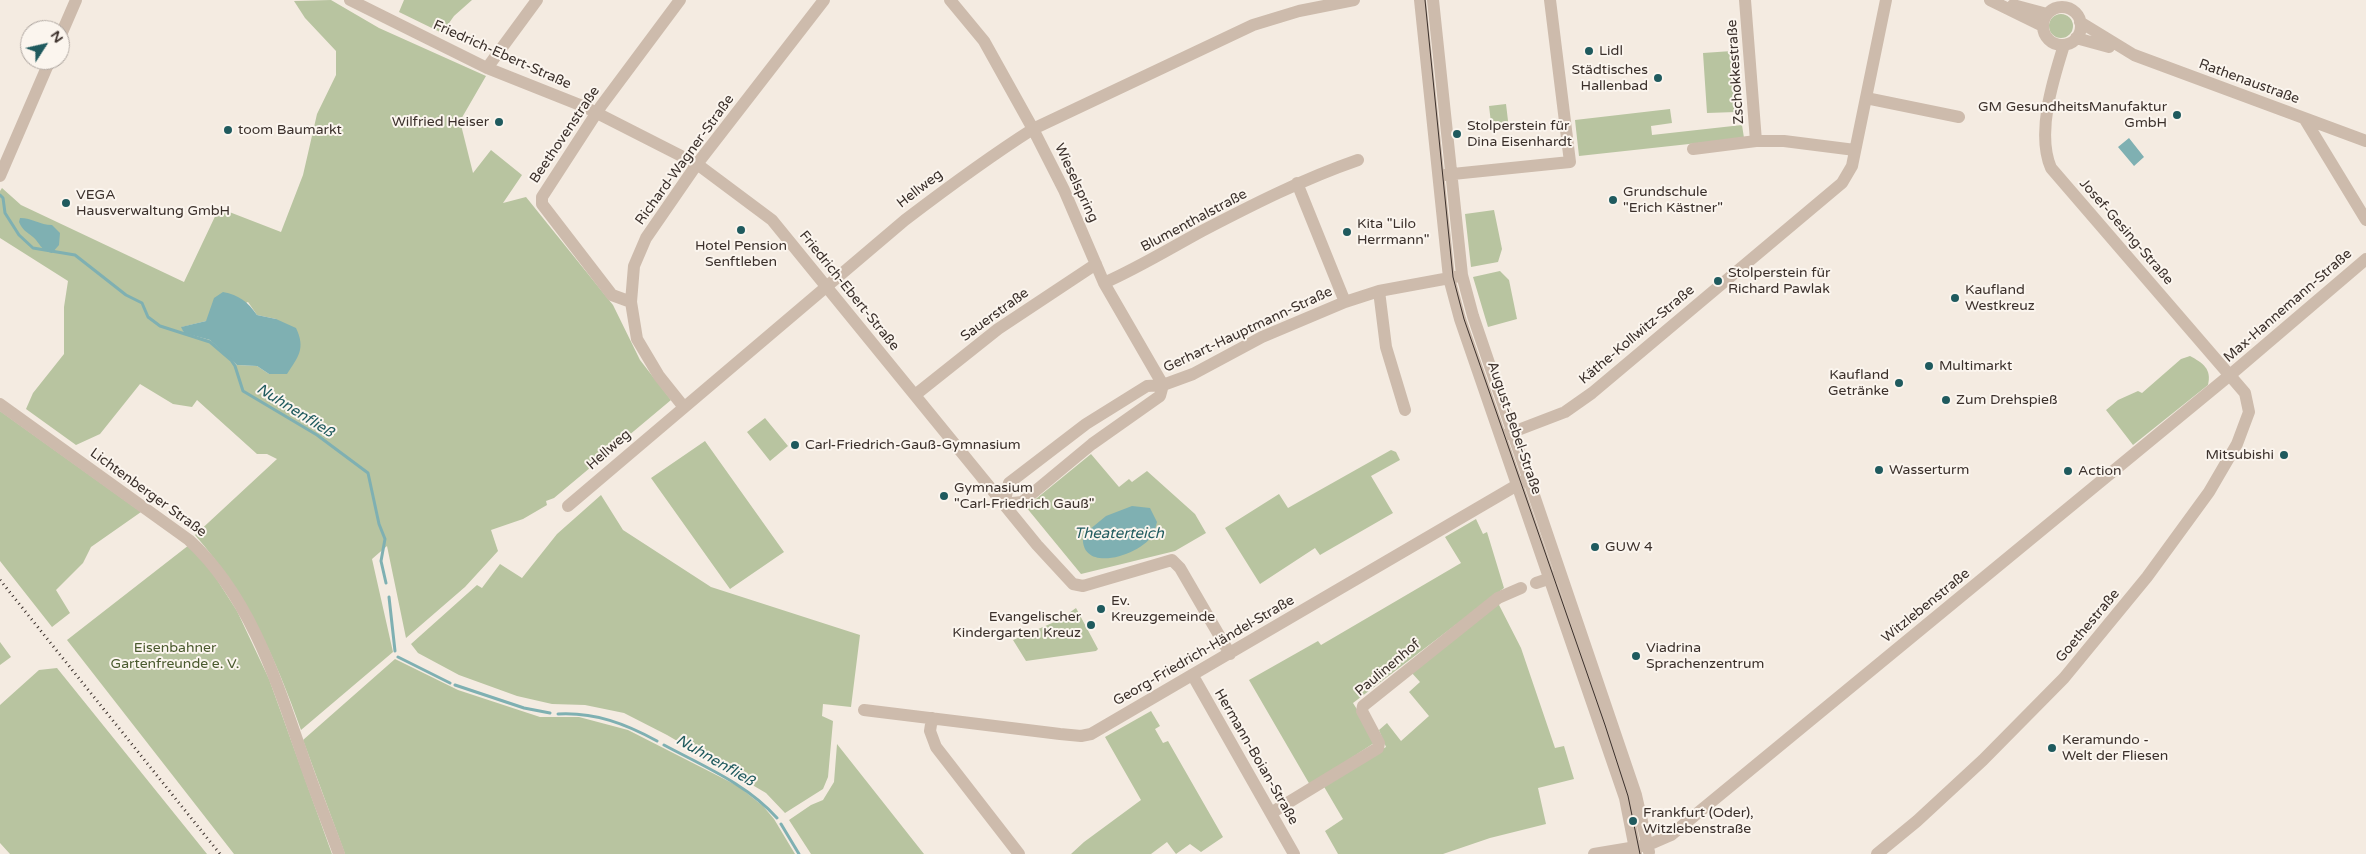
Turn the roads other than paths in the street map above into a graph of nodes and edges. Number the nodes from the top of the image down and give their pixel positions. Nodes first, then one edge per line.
1 (76, 0) edge
2 (350, 0) edge
3 (536, 0) edge
4 (680, 0) edge
5 (824, 0) edge
6 (950, 0) edge
7 (1354, 0) edge
8 (1420, 0) edge
9 (1433, 0) edge
10 (1550, 0) edge
11 (1745, 0) edge
12 (1886, 0) edge
13 (1991, 0) edge
14 (2076, 11) edge
15 (2052, 12) edge
16 (67, 20) edge
17 (2076, 38) junction
18 (2048, 39) junction
19 (2064, 45) junction
20 (2122, 49) junction
21 (487, 68) junction
22 (46, 70) edge
23 (2051, 90) junction
24 (1866, 98) junction
25 (597, 114) junction
26 (1959, 116) dead end
27 (2304, 118) junction
28 (1033, 129) junction
29 (1756, 141) junction
30 (2366, 141) edge
31 (1693, 149) dead end
32 (1855, 150) junction
33 (1358, 160) dead end
34 (697, 164) junction
35 (1451, 174) junction
36 (1438, 175) junction
37 (0, 176) edge
38 (1297, 183) junction
39 (2366, 220) edge
40 (2366, 259) edge
41 (1096, 264) junction
42 (1462, 275) junction
43 (1448, 278) junction
44 (1104, 283) junction
45 (826, 287) junction
46 (1380, 291) junction
47 (631, 302) junction
48 (1345, 302) junction
49 (2230, 376) junction
50 (1163, 385) junction
51 (915, 395) junction
52 (0, 404) edge
53 (683, 406) junction
54 (1405, 410) dead end
55 (1513, 432) junction
56 (1501, 437) junction
57 (1523, 481) junction
58 (1004, 504) junction
59 (568, 506) dead end
60 (1555, 576) junction
61 (1536, 583) dead end
62 (1521, 588) dead end
63 (1230, 654) junction
64 (1192, 676) junction
65 (864, 710) dead end
66 (932, 718) junction
67 (1270, 813) junction
68 (1642, 850) edge
69 (339, 854) edge
70 (1019, 854) edge
71 (1294, 854) edge
72 (1594, 854) edge
73 (1877, 854) edge

1 - 16 street
2 - 21 street, Friedrich-Ebert-Straße
3 - 21 street
4 - 25 street, Beethovenstraße
5 - 34 street, Richard-Wagner-Straße
6 - 28 street, Wieselspring
7 - 28 street, Hellweg
8 - 36 street, August-Bebel-Straße
9 - 35 street, August-Bebel-Straße
10 - 35 street
11 - 29 street, Zschokkestraße
12 - 24 street, Käthe-Kollwitz-Straße
13 - 15 street
14 - 15 street
14 - 17 street
14 - 20 street, Rathenaustraße
15 - 18 street
17 - 19 street
17 - 20 street, Rathenaustraße
18 - 19 street
18 - 23 street, Josef-Gesing-Straße
19 - 23 street, Josef-Gesing-Straße
20 - 27 street, Rathenaustraße
21 - 25 street, Friedrich-Ebert-Straße
22 - 37 street
23 - 49 street, Josef-Gesing-Straße
24 - 26 street
24 - 32 street, Käthe-Kollwitz-Straße
25 - 34 street, Friedrich-Ebert-Straße
25 - 47 street, Beethovenstraße
27 - 30 street, Rathenaustraße
27 - 39 street
28 - 41 street, Wieselspring
28 - 45 street, Hellweg
29 - 31 street
29 - 32 street
32 - 55 street, Käthe-Kollwitz-Straße
33 - 38 street, Blumenthalstraße
34 - 45 street, Friedrich-Ebert-Straße
34 - 47 street, Richard-Wagner-Straße
35 - 36 street
35 - 42 street, August-Bebel-Straße
36 - 43 street, August-Bebel-Straße
38 - 44 street, Blumenthalstraße
38 - 48 street
40 - 49 street, Max-Hannemann-Straße
41 - 44 street, Wieselspring
41 - 51 street, Sauerstraße
42 - 43 street, Gerhart-Hauptmann-Straße
42 - 55 street, August-Bebel-Straße
43 - 46 street, Gerhart-Hauptmann-Straße
43 - 56 street, August-Bebel-Straße
44 - 50 street, Wieselspring
45 - 51 street, Friedrich-Ebert-Straße
45 - 53 street, Hellweg
46 - 48 street, Gerhart-Hauptmann-Straße
46 - 54 street
47 - 53 street, Richard-Wagner-Straße
48 - 50 street, Gerhart-Hauptmann-Straße
49 - 68 street, Witzlebenstraße
49 - 73 street, Goethestraße
50 - 58 street, Gerhart-Hauptmann-Straße
50 - 58 street, Gerhart-Hauptmann-Straße
51 - 58 street, Friedrich-Ebert-Straße
52 - 69 street, Lichtenberger Straße
53 - 59 street, Hellweg
55 - 56 street, Käthe-Kollwitz-Straße
55 - 57 street, August-Bebel-Straße
56 - 57 street, August-Bebel-Straße
57 - 60 street, August-Bebel-Straße
57 - 63 street, Georg-Friedrich-Händel-Straße
58 - 63 street, Friedrich-Ebert-Straße
60 - 61 street
60 - 68 street, August-Bebel-Straße
62 - 67 street, Paulinenhof
63 - 64 street, Georg-Friedrich-Händel-Straße
64 - 66 street, Georg-Friedrich-Händel-Straße
64 - 67 street, Hermann-Boian-Straße
65 - 66 street, Georg-Friedrich-Händel-Straße
66 - 70 street
67 - 71 street, Hermann-Boian-Straße
68 - 72 street, Witzlebenstraße

